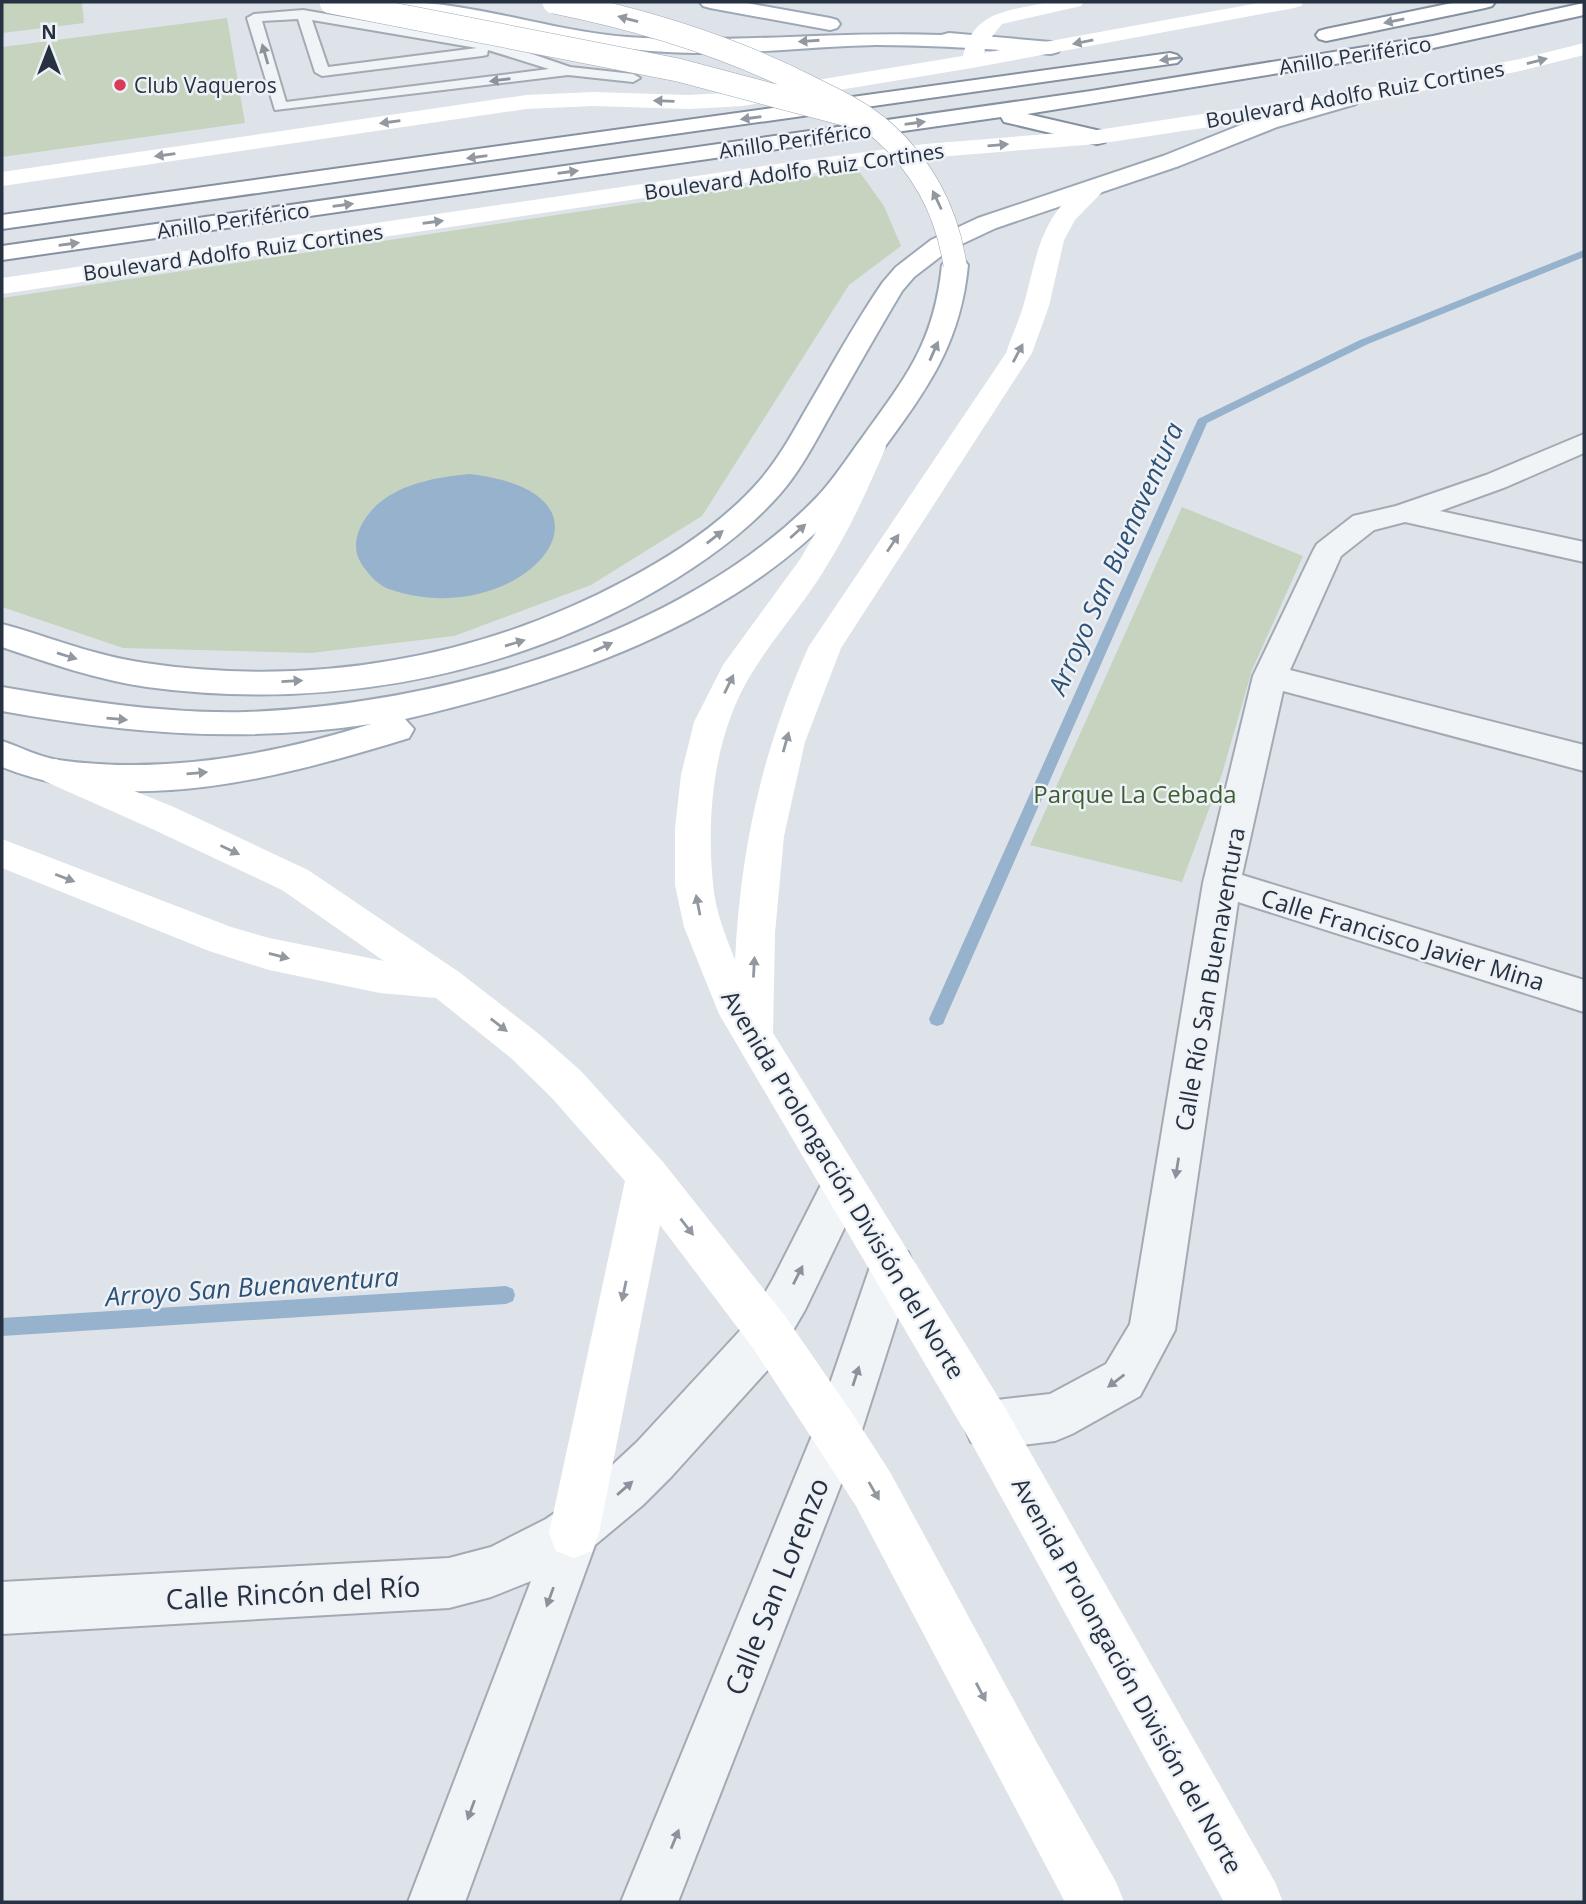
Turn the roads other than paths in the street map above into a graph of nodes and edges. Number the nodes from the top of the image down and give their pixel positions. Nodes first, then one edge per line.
1 (331, 2) edge
2 (401, 2) edge
3 (451, 2) edge
4 (554, 2) edge
5 (710, 2) edge
6 (1074, 2) edge
7 (1294, 2) edge
8 (1485, 2) edge
9 (1584, 9) edge
10 (303, 14) junction
11 (1304, 39) dead end
12 (593, 40) junction
13 (506, 49) junction
14 (1584, 49) edge
15 (974, 52) junction
16 (1196, 55) dead end
17 (928, 69) junction
18 (568, 71) junction
19 (634, 78) dead end
20 (797, 95) junction
21 (1348, 99) junction
22 (871, 111) junction
23 (986, 113) junction
24 (1097, 137) junction
25 (925, 152) junction
26 (2, 179) edge
27 (1095, 187) junction
28 (2, 222) edge
29 (2, 253) edge
30 (2, 286) edge
31 (874, 442) junction
32 (1584, 443) edge
33 (1405, 513) junction
34 (1584, 552) edge
35 (2, 635) edge
36 (1270, 676) junction
37 (529, 677) junction
38 (2, 699) edge
39 (2, 754) edge
40 (1584, 758) edge
41 (56, 772) junction
42 (3, 857) edge
43 (1222, 883) junction
44 (445, 984) junction
45 (1584, 996) edge
46 (753, 1035) junction
47 (648, 1177) junction
48 (842, 1187) junction
49 (892, 1267) junction
50 (769, 1332) junction
51 (988, 1425) junction
52 (837, 1433) junction
53 (574, 1533) junction
54 (2, 1608) edge
55 (437, 1902) edge
56 (649, 1902) edge
57 (1096, 1902) edge
58 (1255, 1902) edge

1 - 20 main road, bridge
2 - 12 main road
3 - 20 main road, bridge
22 -> 4 main road, bridge
5 - 15 main road
6 - 15 main road
7 -> 15 main road
8 -> 11 main road, Anillo Periférico
9 - 23 main road, Anillo Periférico
10 - 13 lane
10 - 13 lane
18 -> 10 lane
12 - 13 lane
15 -> 12 main road
13 - 18 lane
21 -> 14 main road, Boulevard Adolfo Ruiz Cortines
15 - 17 main road
16 -> 22 main road, Anillo Periférico
17 - 20 main road
17 - 22 main road
18 - 19 lane
20 - 22 main road, bridge
20 -> 26 main road
21 - 24 main road, Boulevard Adolfo Ruiz Cortines
21 - 27 main road
22 -> 28 main road, Anillo Periférico
31 -> 22 main road, bridge
23 - 24 main road
23 - 25 main road
29 -> 23 main road, Anillo Periférico
25 -> 24 main road, Boulevard Adolfo Ruiz Cortines
30 -> 25 main road, Boulevard Adolfo Ruiz Cortines
35 -> 27 main road
46 -> 27 main road
37 -> 31 main road
46 -> 31 main road, Avenida Prolongación División del Norte
32 - 33 street, Calle Río San Buenaventura
33 - 34 street
33 - 36 street, Calle Río San Buenaventura
36 - 40 street
36 - 43 street, Calle Río San Buenaventura
38 -> 37 main road
41 -> 37 main road
39 - 41 main road
41 -> 44 main road
42 -> 44 main road
43 - 45 street, Calle Francisco Javier Mina
43 -> 51 street, Calle Río San Buenaventura
44 -> 47 main road
46 - 48 main road, Avenida Prolongación División del Norte
47 -> 50 main road
47 -> 53 main road
48 - 49 main road, Avenida Prolongación División del Norte
50 -> 48 street, Calle Rincón del Río
49 - 51 main road, Avenida Prolongación División del Norte
52 -> 49 street, Calle San Lorenzo
50 - 52 main road
53 -> 50 street, Calle Rincón del Río
51 - 58 main road, Avenida Prolongación División del Norte
56 -> 52 street, Calle San Lorenzo
52 -> 57 main road
53 - 54 street, Calle Rincón del Río
53 -> 55 street

